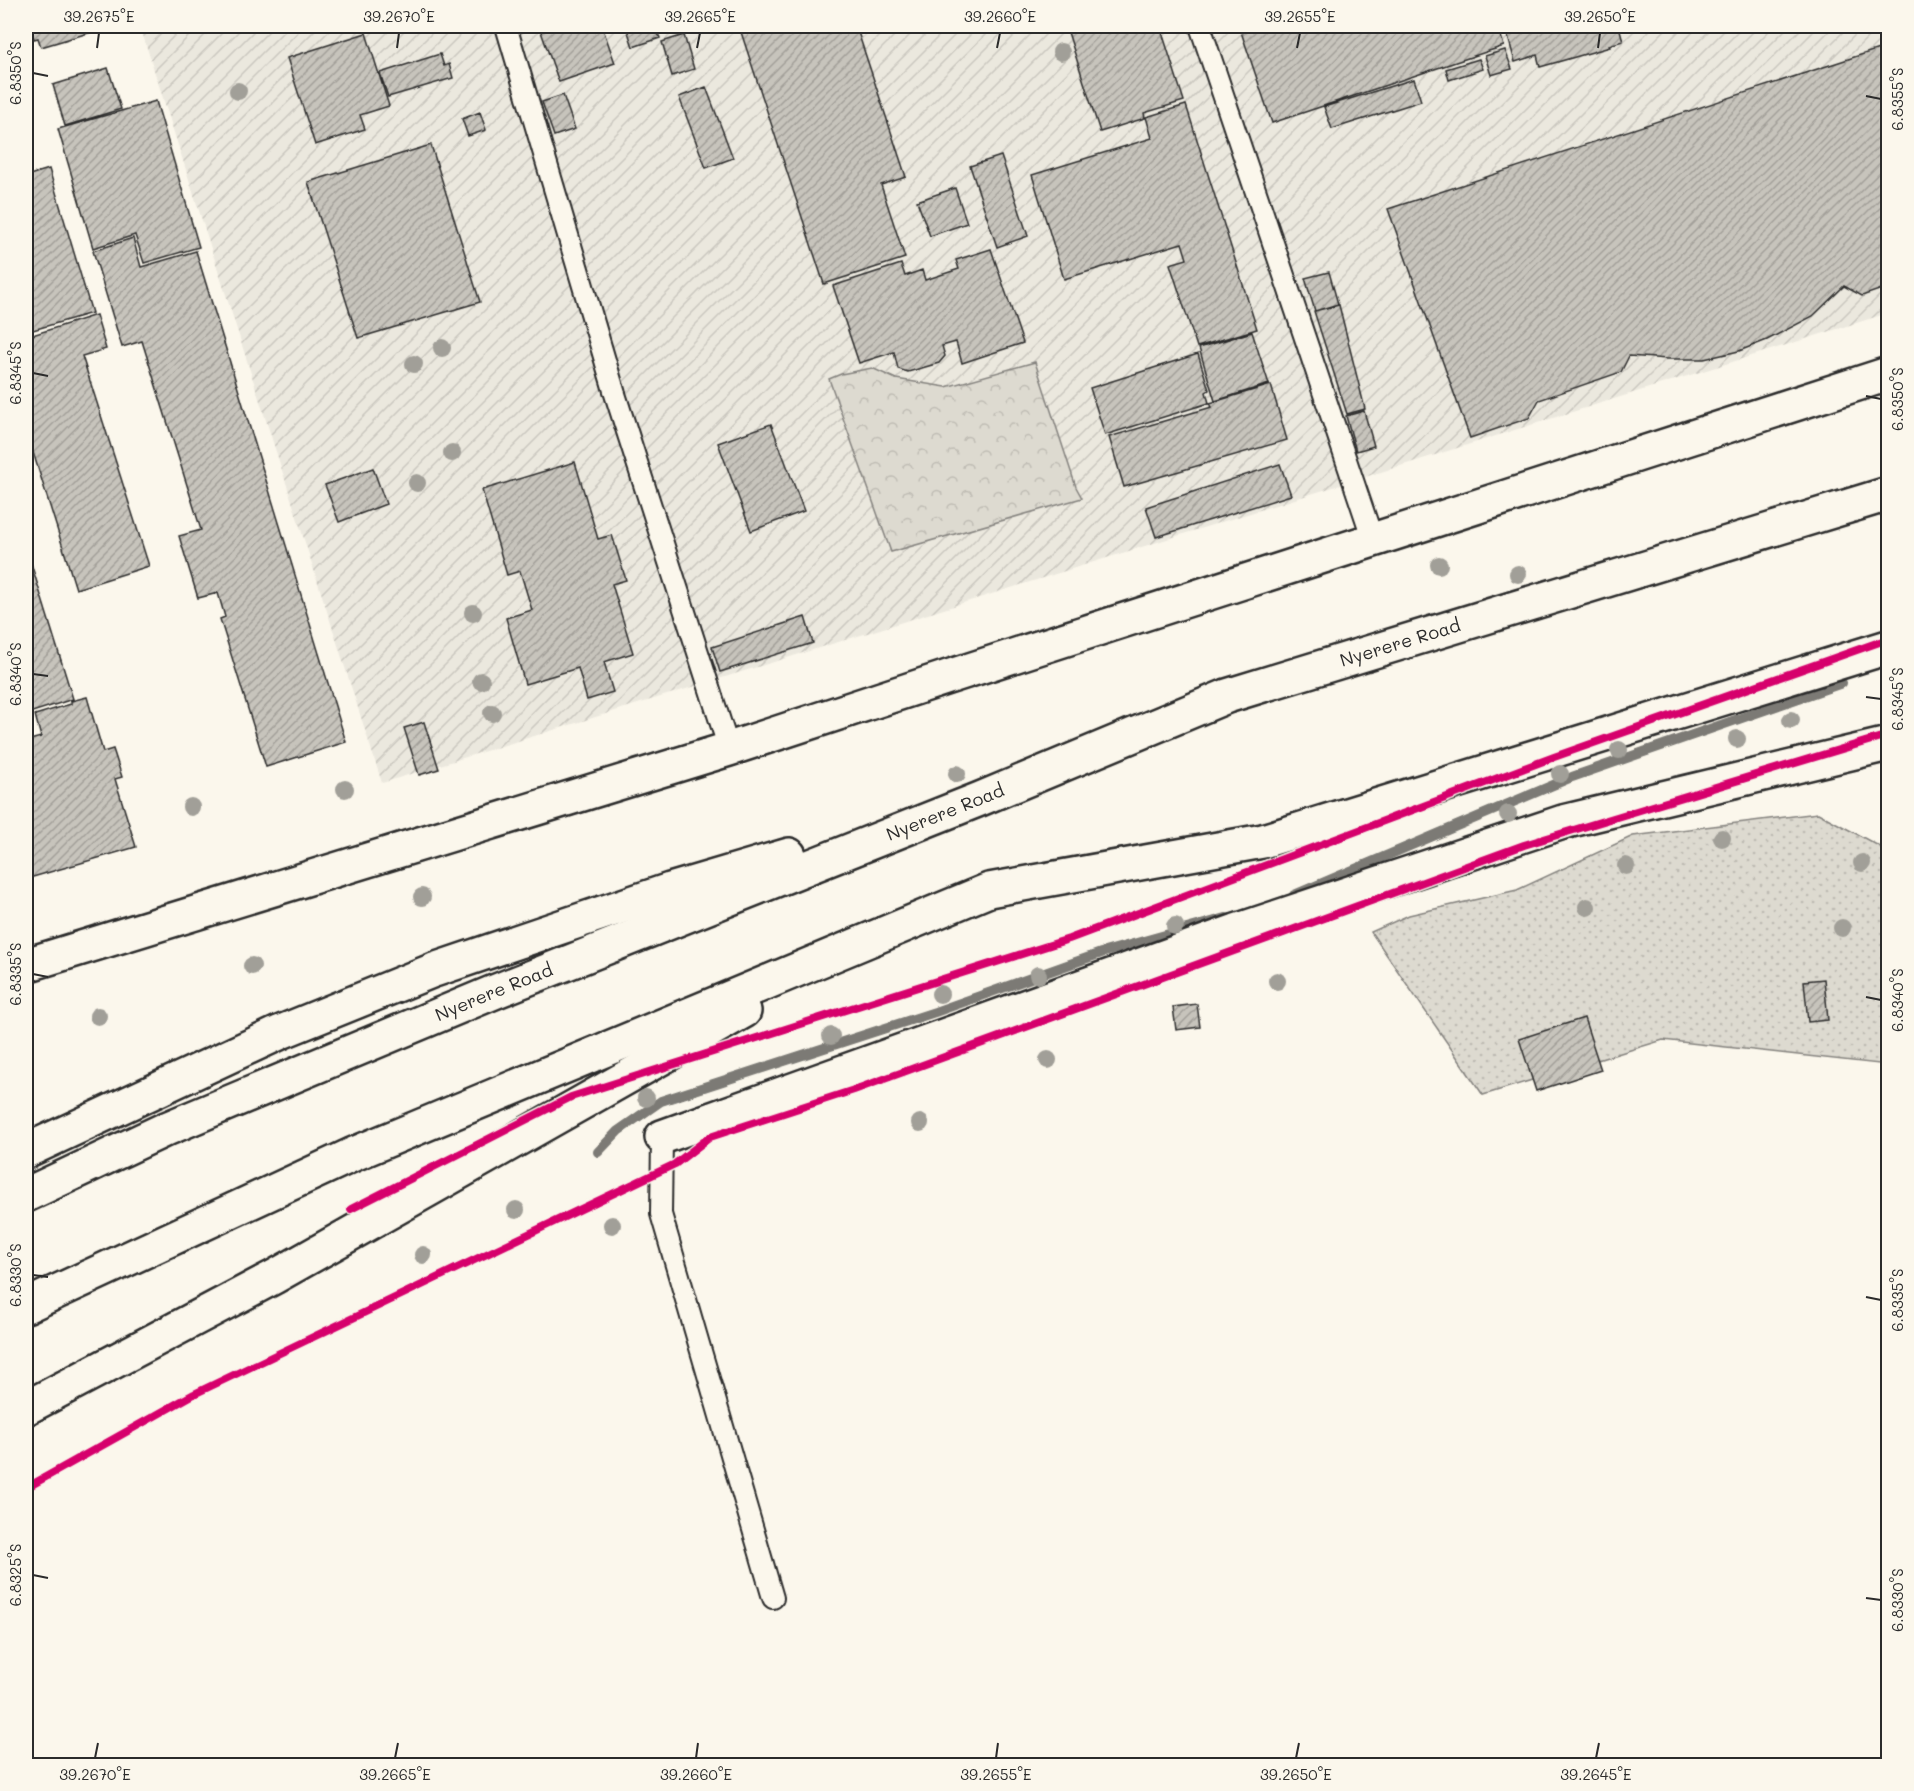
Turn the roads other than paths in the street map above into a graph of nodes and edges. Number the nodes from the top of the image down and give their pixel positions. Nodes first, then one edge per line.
1 (506, 26) edge
2 (1200, 26) edge
3 (1888, 374) edge
4 (1888, 494) edge
5 (1373, 540) junction
6 (1888, 647) edge
7 (1888, 744) edge
8 (729, 749) junction
9 (981, 800) junction
10 (873, 938) junction
11 (26, 965) edge
12 (662, 1137) joint
13 (26, 1151) edge
14 (26, 1195) edge
15 (26, 1306) edge
16 (26, 1408) edge
17 (773, 1598) dead end

1 - 8 lane
2 - 5 lane
3 - 5 main road
4 - 9 main road, Nyerere Road
5 - 8 main road
6 - 10 main road
7 - 12 main road
8 - 11 main road
9 - 13 main road
9 - 14 main road, Nyerere Road
10 - 15 main road
10 - 16 main road
12 - 17 lane

